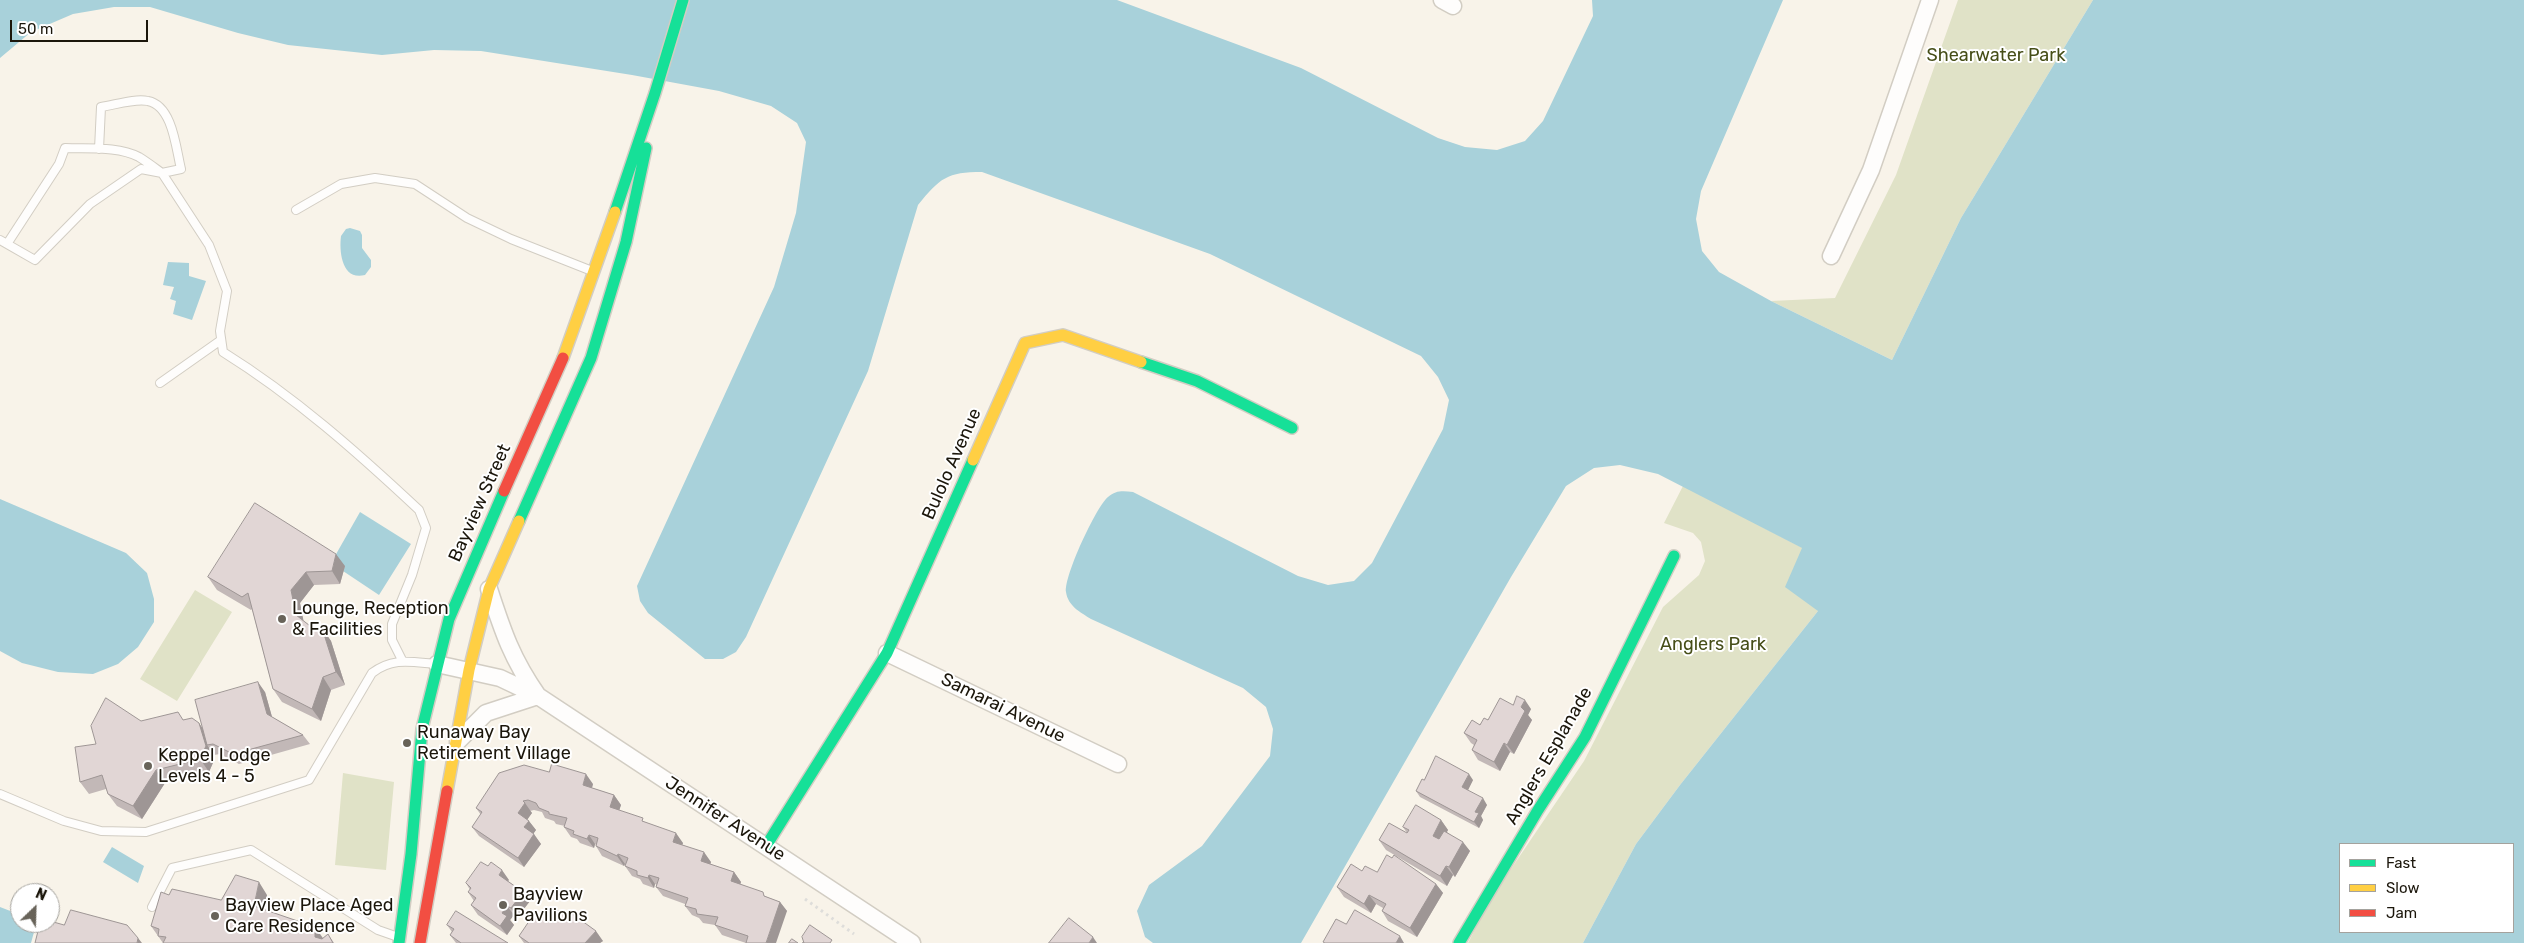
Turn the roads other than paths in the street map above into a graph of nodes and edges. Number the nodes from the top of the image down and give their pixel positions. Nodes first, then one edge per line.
1 (684, 0) edge
2 (1930, 0) edge
3 (655, 93) junction
4 (99, 149) junction
5 (162, 173) junction
6 (296, 210) dead end
7 (4, 242) edge
8 (1831, 256) dead end
9 (594, 272) junction
10 (616, 278) junction
11 (222, 340) junction
12 (160, 383) dead end
13 (1292, 428) dead end
14 (1674, 556) dead end
15 (489, 590) junction
16 (887, 653) junction
17 (402, 660) junction
18 (436, 664) junction
19 (469, 670) junction
20 (538, 696) junction
21 (458, 741) junction
22 (1118, 764) dead end
23 (0, 794) edge
24 (415, 816) junction
25 (442, 818) junction
26 (766, 846) junction
27 (152, 907) dead end
28 (410, 941) edge
29 (912, 943) edge
30 (1459, 943) edge

1 - 3 main road, Bayview Street
2 - 8 street
3 - 9 main road, Bayview Street
3 - 10 main road, Bayview Street
4 - 5 lane
4 - 5 lane
4 - 7 lane
5 - 7 lane
5 - 11 lane
6 - 9 lane
9 - 10 street
9 - 18 main road, Bayview Street
10 - 15 main road, Bayview Street
11 - 12 lane
11 - 17 lane
13 - 16 main road, Bulolo Avenue
14 - 30 main road, Anglers Esplanade
15 - 19 main road, Bayview Street
15 - 20 street, Jennifer Avenue
16 - 22 street, Samarai Avenue
16 - 26 main road, Bulolo Avenue
17 - 18 lane
17 - 23 lane
18 - 19 street, Jennifer Avenue
18 - 24 main road, Bayview Street
19 - 20 street, Jennifer Avenue
19 - 21 main road, Bayview Street
20 - 21 street
20 - 26 street, Jennifer Avenue
21 - 25 main road, Bayview Street
24 - 25 main road
24 - 28 main road, Bayview Street
25 - 28 main road, Bayview Street
26 - 29 street, Jennifer Avenue
27 - 28 lane

